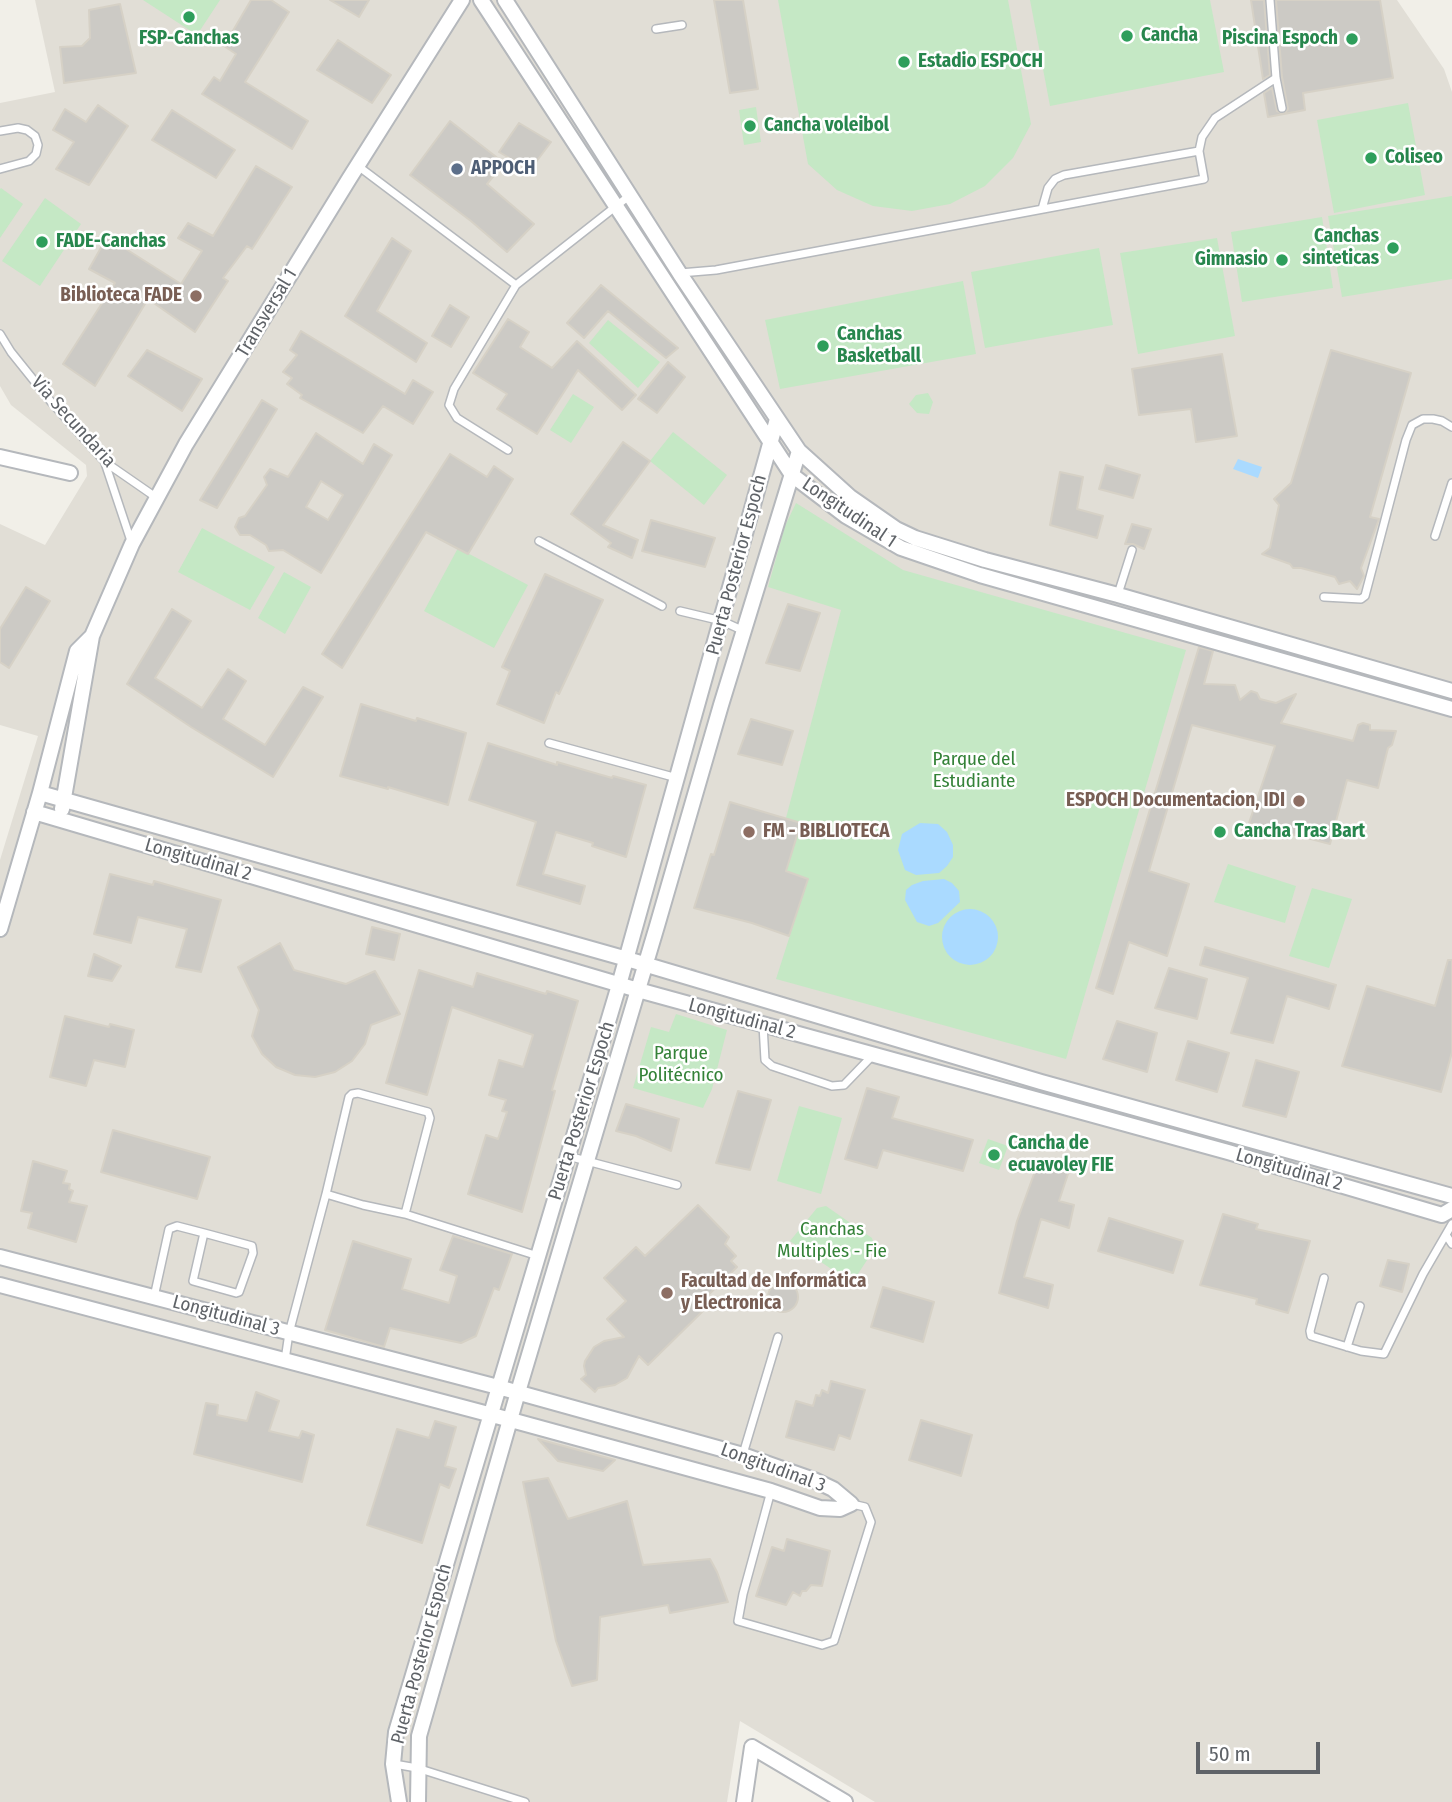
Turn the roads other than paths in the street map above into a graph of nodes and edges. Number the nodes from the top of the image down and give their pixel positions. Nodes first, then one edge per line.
1 (462, 0) edge
2 (481, 0) edge
3 (505, 0) edge
4 (1270, 0) edge
5 (682, 25) dead end
6 (656, 29) dead end
7 (1276, 78) junction
8 (1282, 108) dead end
9 (0, 131) edge
10 (1199, 151) junction
11 (357, 166) junction
12 (0, 169) edge
13 (629, 196) junction
14 (615, 207) junction
15 (1042, 209) junction
16 (680, 274) junction
17 (516, 285) junction
18 (0, 334) edge
19 (777, 419) junction
20 (1452, 427) edge
21 (771, 443) junction
22 (508, 450) dead end
23 (799, 451) junction
24 (0, 457) edge
25 (105, 462) junction
26 (70, 473) dead end
27 (792, 473) junction
28 (1452, 483) edge
29 (157, 498) junction
30 (1434, 536) dead end
31 (539, 541) dead end
32 (132, 544) junction
33 (1132, 550) dead end
34 (1118, 595) junction
35 (1324, 597) dead end
36 (662, 606) dead end
37 (680, 611) dead end
38 (722, 621) junction
39 (744, 631) junction
40 (92, 636) junction
41 (1452, 691) edge
42 (1444, 710) edge
43 (549, 743) dead end
44 (678, 778) junction
45 (40, 793) junction
46 (64, 800) junction
47 (34, 812) junction
48 (60, 820) junction
49 (434, 904) junction
50 (426, 928) junction
51 (0, 929) edge
52 (627, 959) junction
53 (645, 965) junction
54 (619, 985) junction
55 (638, 990) junction
56 (763, 1025) junction
57 (873, 1055) junction
58 (1106, 1099) junction
59 (1102, 1118) junction
60 (568, 1156) junction
61 (587, 1160) junction
62 (677, 1185) dead end
63 (326, 1194) junction
64 (1452, 1196) edge
65 (1452, 1209) edge
66 (405, 1213) junction
67 (1452, 1224) edge
68 (204, 1233) junction
69 (1446, 1235) junction
70 (1452, 1244) edge
71 (538, 1256) junction
72 (0, 1257) edge
73 (1324, 1278) dead end
74 (0, 1285) edge
75 (154, 1297) junction
76 (1360, 1306) dead end
77 (289, 1333) junction
78 (778, 1336) dead end
79 (1347, 1347) junction
80 (285, 1361) junction
81 (498, 1387) junction
82 (518, 1392) junction
83 (491, 1414) junction
84 (511, 1420) junction
85 (743, 1455) junction
86 (771, 1491) junction
87 (851, 1504) junction
88 (393, 1764) junction
89 (417, 1768) junction
90 (399, 1802) edge
91 (418, 1802) edge
92 (525, 1802) edge
93 (744, 1802) edge
94 (845, 1802) edge

1 - 11 street, Transversal 1
2 - 14 street, Longitudinal 1
3 - 13 street, Longitudinal 1
4 - 7 lane
5 - 6 lane
7 - 8 lane
7 - 10 lane
9 - 12 lane
10 - 15 lane
10 - 15 lane
11 - 17 lane
11 - 29 street, Transversal 1
13 - 14 lane
13 - 16 street, Longitudinal 1
14 - 17 lane
14 - 21 street, Longitudinal 1
15 - 16 lane
16 - 19 street, Longitudinal 1
17 - 22 lane
18 - 25 lane, Via Secundaria
19 - 21 street, Puerta Posterior Espoch
19 - 23 street, Longitudinal 1
20 - 35 lane
21 - 27 street, Longitudinal 1
21 - 38 street, Puerta Posterior Espoch
23 - 27 street, Puerta Posterior Espoch
23 - 34 street, Longitudinal 1
24 - 26 street
25 - 29 lane, Via Secundaria
25 - 32 lane
27 - 39 street, Puerta Posterior Espoch
27 - 42 street, Longitudinal 1
28 - 30 lane
29 - 32 street, Transversal 1
31 - 36 lane
32 - 40 street, Transversal 1
33 - 34 lane
34 - 41 street, Longitudinal 1
37 - 38 lane
38 - 39 lane
38 - 44 street, Puerta Posterior Espoch
39 - 53 street, Puerta Posterior Espoch
40 - 45 street, Transversal 1
40 - 46 street, Transversal 1
43 - 44 lane
44 - 52 street, Puerta Posterior Espoch
45 - 46 street, Longitudinal 2
45 - 47 street, Transversal 1
46 - 48 street, Transversal 1
46 - 49 street, Longitudinal 2
47 - 48 street, Longitudinal 2
47 - 51 street, Transversal 1
48 - 50 street, Longitudinal 2
49 - 50 street
49 - 52 street, Longitudinal 2
50 - 54 street, Longitudinal 2
52 - 53 street, Longitudinal 2
52 - 54 street, Puerta Posterior Espoch
53 - 55 street, Puerta Posterior Espoch
53 - 58 street, Longitudinal 2
54 - 55 street, Longitudinal 2
54 - 60 street, Puerta Posterior Espoch
55 - 56 street, Longitudinal 2
55 - 61 street, Puerta Posterior Espoch
56 - 57 street, Longitudinal 2
56 - 57 lane
57 - 59 street, Longitudinal 2
58 - 59 street
58 - 64 street, Longitudinal 2
59 - 65 street, Longitudinal 2
60 - 61 lane
60 - 71 street, Puerta Posterior Espoch
61 - 62 lane
61 - 82 street, Puerta Posterior Espoch
63 - 66 lane
63 - 66 lane
63 - 77 lane
66 - 71 lane
67 - 69 lane
68 - 68 lane
68 - 75 lane
69 - 70 lane
69 - 79 lane
71 - 81 street, Puerta Posterior Espoch
72 - 75 street, Longitudinal 3
73 - 79 lane
74 - 80 street, Longitudinal 3
75 - 77 street, Longitudinal 3
76 - 79 lane
77 - 80 lane
77 - 81 street, Longitudinal 3
78 - 85 lane
80 - 83 street, Longitudinal 3
81 - 82 street, Longitudinal 3
81 - 83 street, Puerta Posterior Espoch
82 - 84 street, Puerta Posterior Espoch
82 - 85 street, Longitudinal 3
83 - 84 street, Longitudinal 3
83 - 88 street, Puerta Posterior Espoch
84 - 86 street, Longitudinal 3
84 - 89 street, Puerta Posterior Espoch
85 - 87 street, Longitudinal 3
86 - 87 street, Longitudinal 3
86 - 87 lane
88 - 89 lane
88 - 90 street, Puerta Posterior Espoch
89 - 91 street, Puerta Posterior Espoch
89 - 92 lane
93 - 94 street

